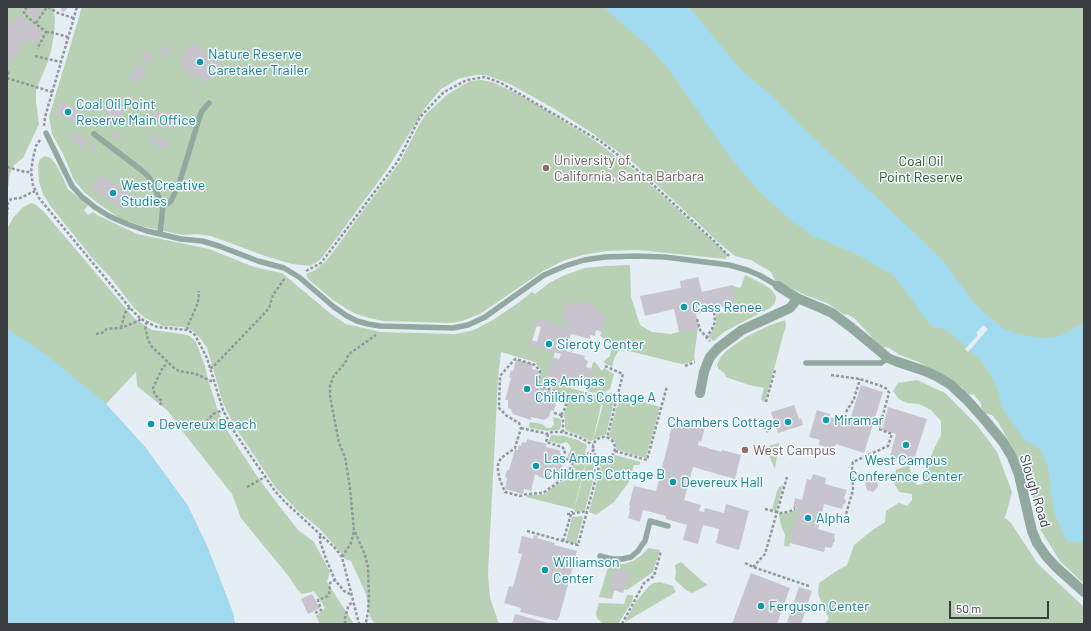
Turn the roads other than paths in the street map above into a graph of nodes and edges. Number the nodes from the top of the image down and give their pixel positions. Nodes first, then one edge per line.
1 (209, 104) dead end
2 (46, 133) road end
3 (94, 134) dead end
4 (163, 205) junction
5 (160, 234) junction
6 (778, 286) joint
7 (797, 298) junction
8 (888, 358) junction
9 (806, 363) dead end
10 (700, 393) dead end
11 (668, 526) dead end
12 (600, 556) dead end
13 (1084, 592) edge

1 - 4 lane
2 - 5 lane
3 - 4 lane
4 - 5 lane
5 - 6 lane
6 - 7 street, Slough Road
7 - 8 street, Slough Road
7 - 10 street
8 - 9 lane
8 - 13 street, Slough Road
11 - 12 lane

